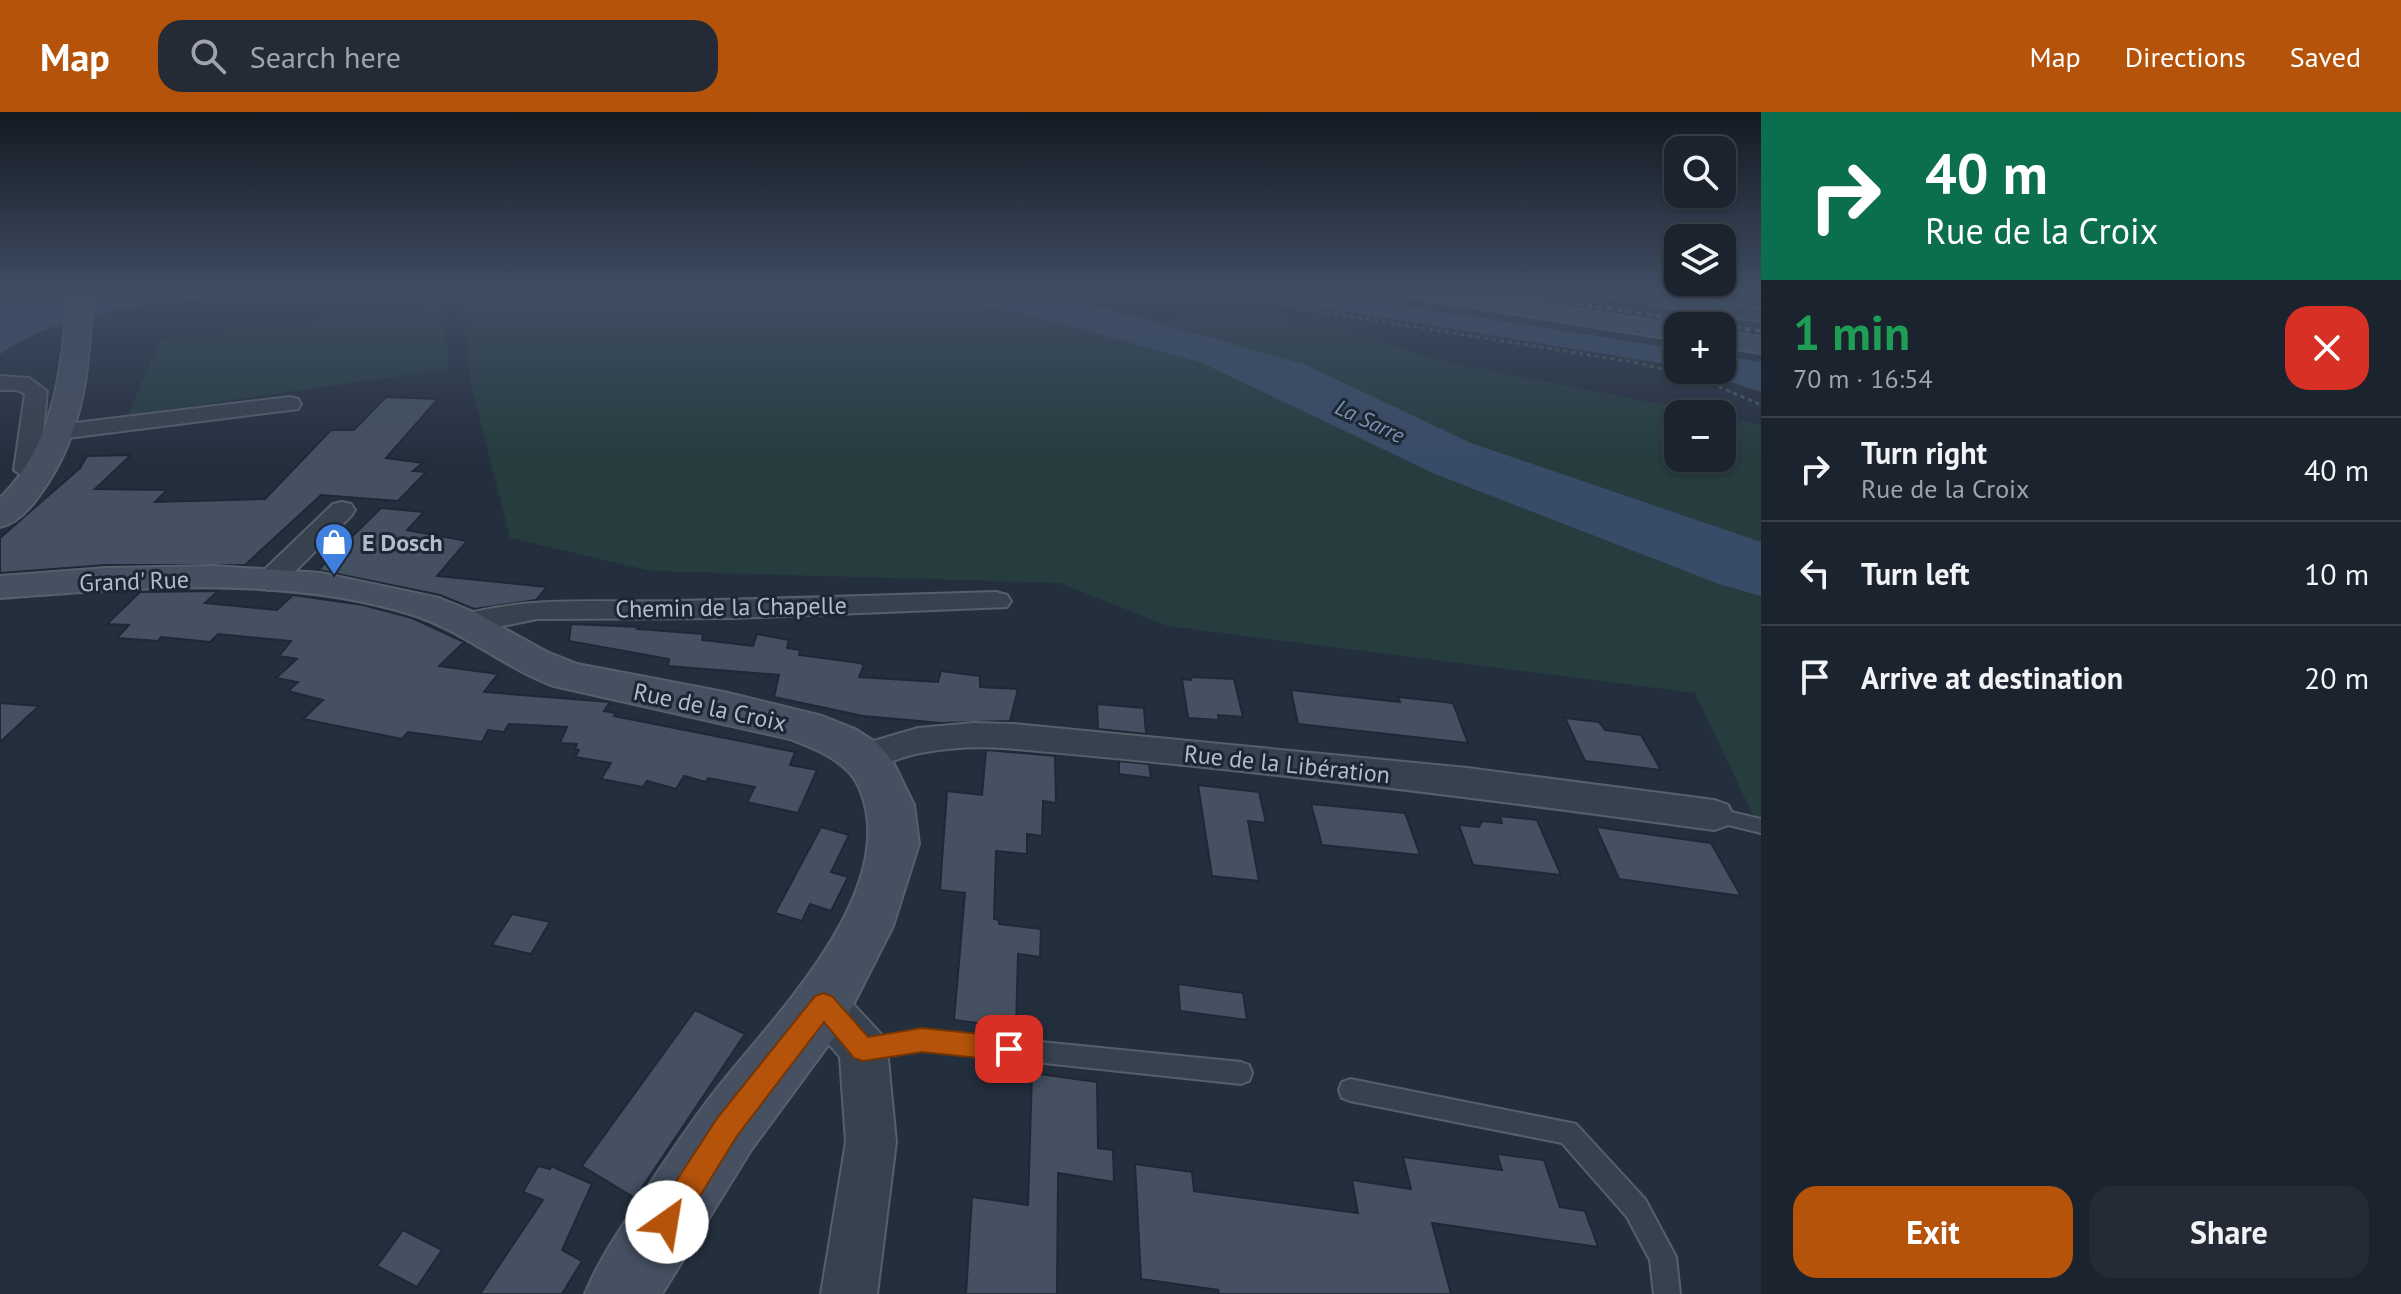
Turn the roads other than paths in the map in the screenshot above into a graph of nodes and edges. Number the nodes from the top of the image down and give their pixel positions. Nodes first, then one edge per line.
1 (77, 347) edge
2 (0, 383) edge
3 (290, 404) dead end
4 (59, 432) junction
5 (39, 476) junction
6 (342, 510) dead end
7 (0, 517) edge
8 (269, 581) junction
9 (0, 587) edge
10 (996, 601) dead end
11 (469, 623) junction
12 (863, 757) junction
13 (1714, 815) joint
14 (1761, 826) edge
15 (823, 1004) junction
16 (863, 1049) junction
17 (1241, 1073) dead end
18 (1350, 1090) dead end
19 (621, 1294) edge
20 (849, 1294) edge
21 (1667, 1294) edge

1 - 4 street
2 - 5 street
3 - 4 street
4 - 5 street
5 - 7 street
6 - 8 street
8 - 9 street, Grand' Rue
8 - 11 street, Grand' Rue
10 - 11 street, Chemin de la Chapelle
11 - 12 street, Rue de la Croix
12 - 13 street, Rue de la Libération
12 - 15 street, Rue de la Croix
13 - 14 lane
15 - 16 street
15 - 19 street
16 - 17 lane
16 - 20 street
18 - 21 lane

